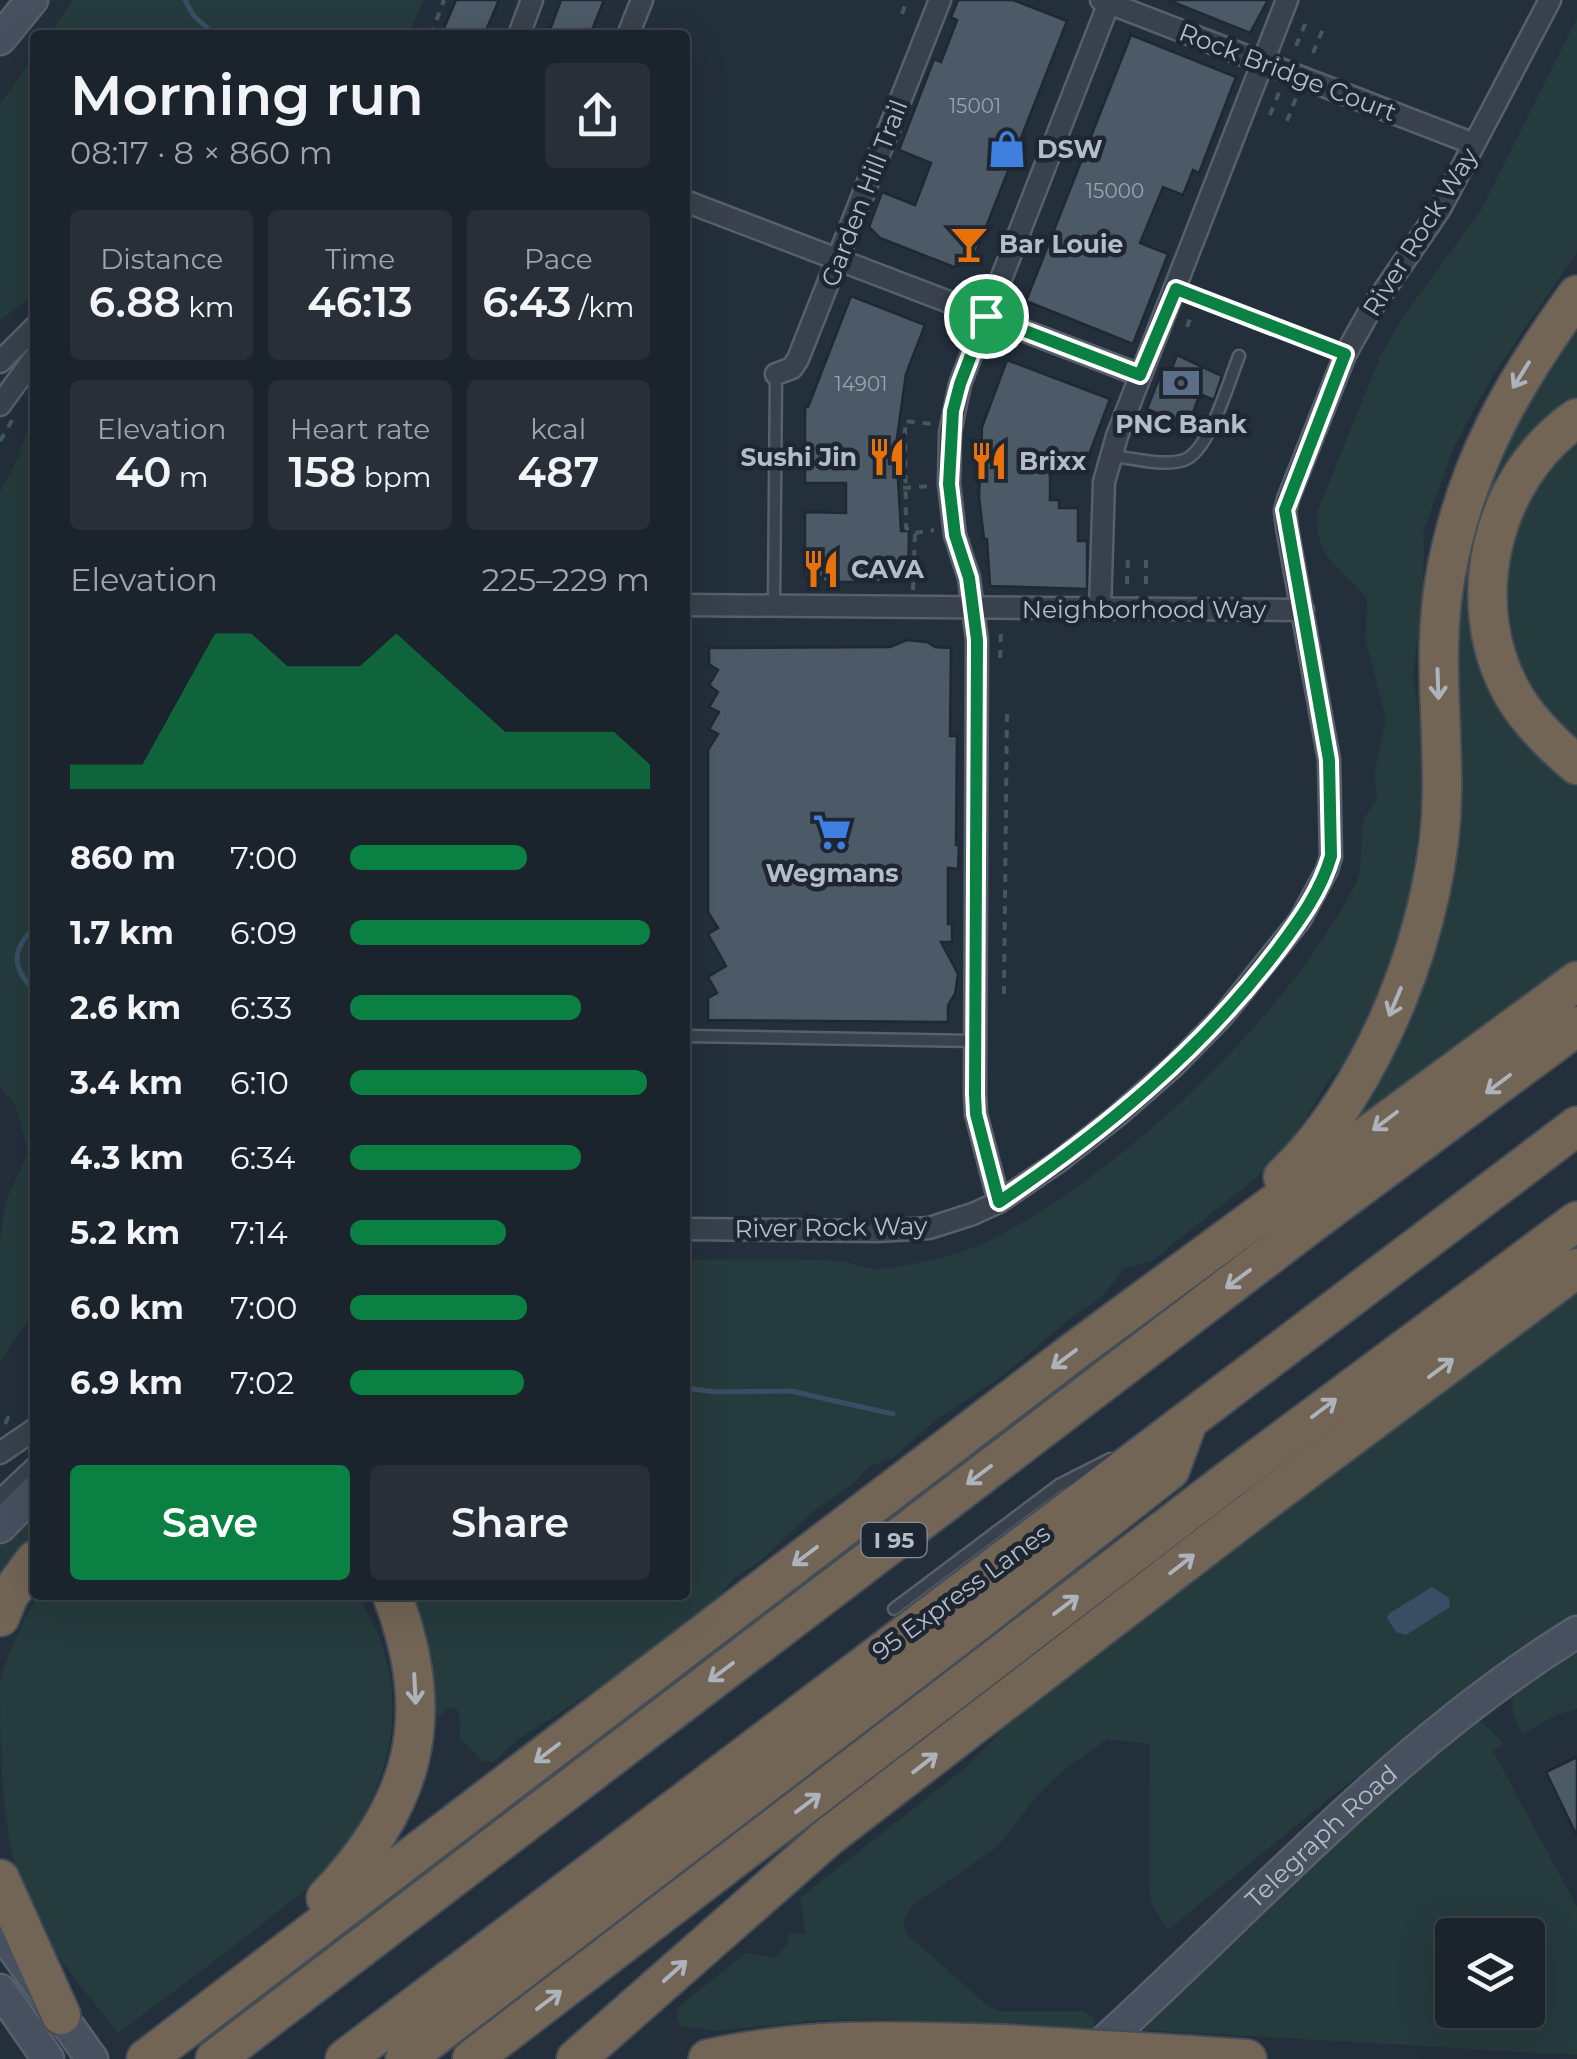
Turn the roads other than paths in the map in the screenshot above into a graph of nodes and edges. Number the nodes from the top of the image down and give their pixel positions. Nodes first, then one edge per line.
1 (32, 0) edge
2 (532, 0) edge
3 (642, 0) edge
4 (940, 0) edge
5 (1287, 0) edge
6 (1550, 0) edge
7 (1106, 1) edge
8 (520, 30) edge
9 (630, 30) edge
10 (0, 39) edge
11 (1263, 62) junction
12 (1474, 144) junction
13 (690, 203) edge
14 (838, 260) junction
15 (1176, 289) junction
16 (1577, 295) edge
17 (986, 316) junction
18 (30, 332) edge
19 (1345, 354) junction
20 (1239, 356) dead end
21 (0, 362) edge
22 (30, 364) edge
23 (776, 374) joint
24 (1140, 375) junction
25 (0, 405) edge
26 (1577, 418) edge
27 (1111, 456) junction
28 (690, 605) edge
29 (774, 606) junction
30 (973, 608) junction
31 (1100, 610) junction
32 (1302, 610) junction
33 (1577, 764) edge
34 (1577, 981) edge
35 (1577, 1026) edge
36 (690, 1036) edge
37 (975, 1040) junction
38 (1577, 1126) edge
39 (999, 1202) junction
40 (1577, 1220) edge
41 (694, 1229) edge
42 (1577, 1268) edge
43 (1142, 1301) junction
44 (1187, 1424) junction
45 (30, 1432) edge
46 (0, 1453) edge
47 (0, 1464) edge
48 (26, 1488) edge
49 (0, 1501) edge
50 (0, 1526) edge
51 (30, 1567) edge
52 (394, 1600) edge
53 (894, 1609) dead end
54 (0, 1617) edge
55 (1577, 1632) edge
56 (0, 1879) edge
57 (0, 1930) edge
58 (0, 1990) edge
59 (211, 2009) junction
60 (47, 2037) edge
61 (92, 2059) edge
62 (146, 2059) edge
63 (215, 2059) edge
64 (345, 2059) edge
65 (405, 2059) edge
66 (472, 2059) edge
67 (576, 2059) edge
68 (708, 2059) edge
69 (1084, 2059) edge
70 (1247, 2059) edge

1 - 10 street
2 - 8 street
3 - 9 street
4 - 14 street, Garden Hill Trail
5 - 11 street
6 - 12 street, River Rock Way
7 - 11 street, Rock Bridge Court
7 - 17 street
11 - 12 street, Rock Bridge Court
11 - 15 street
12 - 19 street, River Rock Way
13 - 14 street
14 - 17 street
14 - 23 street, Garden Hill Trail
15 - 19 lane
15 - 24 street
16 -> 43 highway
17 - 24 street
17 - 30 street
18 - 21 street
19 - 32 street, River Rock Way
20 - 27 lane
22 - 25 street
23 - 29 lane
24 - 27 street
26 - 33 highway
27 - 31 street
28 - 29 street, Neighborhood Way
29 - 30 street, Neighborhood Way
30 - 31 street, Neighborhood Way
30 - 37 street
31 - 32 street, Neighborhood Way
32 - 39 street, River Rock Way
34 -> 43 highway
35 -> 63 highway, I 95
36 - 37 lane
37 - 39 street
38 - 44 highway, 95 Express Lanes
39 - 41 street, River Rock Way
66 -> 40 highway
67 -> 42 highway
43 -> 59 highway
44 - 53 lane
44 - 64 highway, 95 Express Lanes
44 - 65 highway
45 - 46 street
47 - 48 street
48 - 49 street
48 - 50 street
51 - 54 highway
52 -> 59 highway
55 - 69 street, Telegraph Road
56 - 60 highway
57 - 60 street
58 - 60 street
59 - 62 highway
60 - 61 street
68 - 70 highway, bridge

